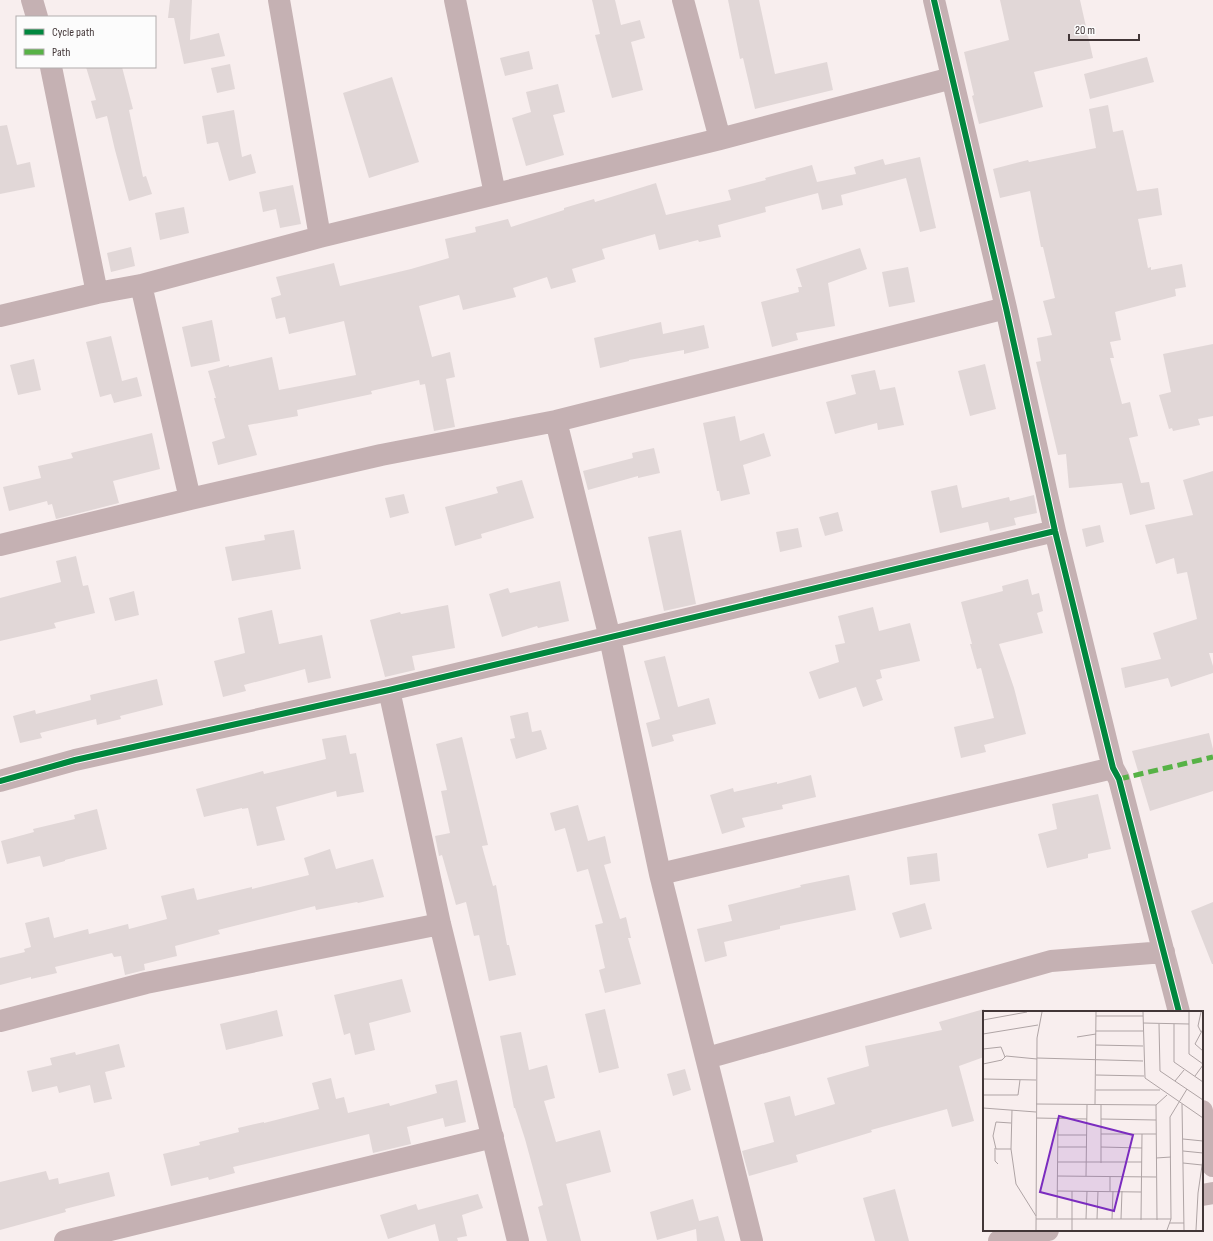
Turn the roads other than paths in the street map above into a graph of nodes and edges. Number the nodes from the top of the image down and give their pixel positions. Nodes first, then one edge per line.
1 (32, 0) edge
2 (279, 0) edge
3 (455, 0) edge
4 (683, 0) edge
5 (934, 0) edge
6 (37, 16) edge
7 (51, 68) edge
8 (952, 78) junction
9 (720, 139) junction
10 (495, 194) junction
11 (320, 237) junction
12 (140, 285) junction
13 (97, 293) junction
14 (1006, 308) junction
15 (0, 316) edge
16 (556, 421) junction
17 (190, 499) junction
18 (1055, 531) junction
19 (0, 545) edge
20 (610, 638) junction
21 (389, 690) junction
22 (1113, 768) junction
23 (0, 781) edge
24 (660, 874) junction
25 (440, 924) junction
26 (1164, 952) junction
27 (1179, 1011) edge
28 (0, 1021) edge
29 (707, 1058) junction
30 (1203, 1117) edge
31 (493, 1137) junction
32 (1213, 1166) edge
33 (1213, 1193) edge
34 (1203, 1195) edge
35 (1044, 1231) edge
36 (65, 1241) edge
37 (518, 1241) edge
38 (752, 1241) edge
39 (999, 1241) edge

1 - 6 street
2 - 11 street
3 - 10 street
4 - 9 street
5 - 8 street
7 - 13 street
8 - 9 street
8 - 14 street
9 - 10 street
10 - 11 street
11 - 12 street
12 - 13 street
12 - 17 street
13 - 15 street
14 - 16 street
14 - 18 street
16 - 17 street
16 - 20 street
17 - 19 street
18 - 20 street
18 - 22 street
20 - 21 street
20 - 24 street
21 - 23 street
21 - 25 street
22 - 24 street
22 - 26 street
24 - 29 street
25 - 28 street
25 - 31 street
26 - 27 street
26 - 29 street
29 - 38 street
30 - 32 street
31 - 36 street
31 - 37 street
33 - 34 street
35 - 39 street

